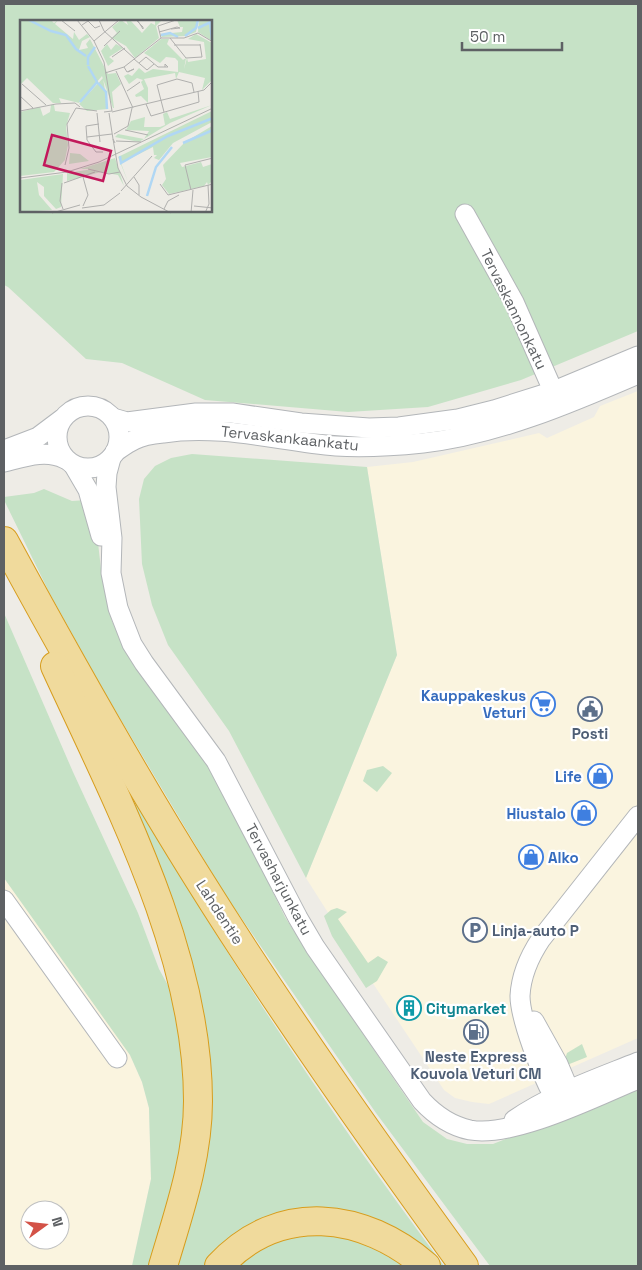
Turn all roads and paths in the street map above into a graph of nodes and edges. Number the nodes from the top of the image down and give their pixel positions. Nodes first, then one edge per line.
1 (465, 214) dead end
2 (638, 356) edge
3 (638, 374) edge
4 (556, 398) junction
5 (113, 418) junction
6 (62, 419) junction
7 (4, 450) edge
8 (113, 455) junction
9 (4, 462) edge
10 (70, 462) junction
11 (4, 541) edge
12 (111, 573) junction
13 (55, 635) junction
14 (638, 816) edge
15 (4, 900) edge
16 (116, 1058) dead end
17 (638, 1062) edge
18 (638, 1079) edge
19 (563, 1098) junction
20 (163, 1266) edge
21 (220, 1266) edge
22 (426, 1266) edge
23 (464, 1266) edge

1 - 4 street, Tervaskannonkatu
2 - 4 street, Tervaskankaankatu
3 - 4 street, Tervaskankaankatu
4 - 5 street, Tervaskankaankatu
4 - 8 street, Tervaskankaankatu
5 - 6 street
5 - 8 street
6 - 7 street
6 - 10 street
8 - 10 street
8 - 12 street, Tervasharjunkatu
9 - 10 street
10 - 12 street, Tervasharjunkatu
11 - 13 highway, Lahdentie
12 - 19 street, Tervasharjunkatu
13 - 20 highway
13 - 23 highway, Lahdentie
14 - 19 street
15 - 16 street
17 - 19 street, Tervasharjunkatu
18 - 19 street, Tervasharjunkatu
21 - 22 highway

